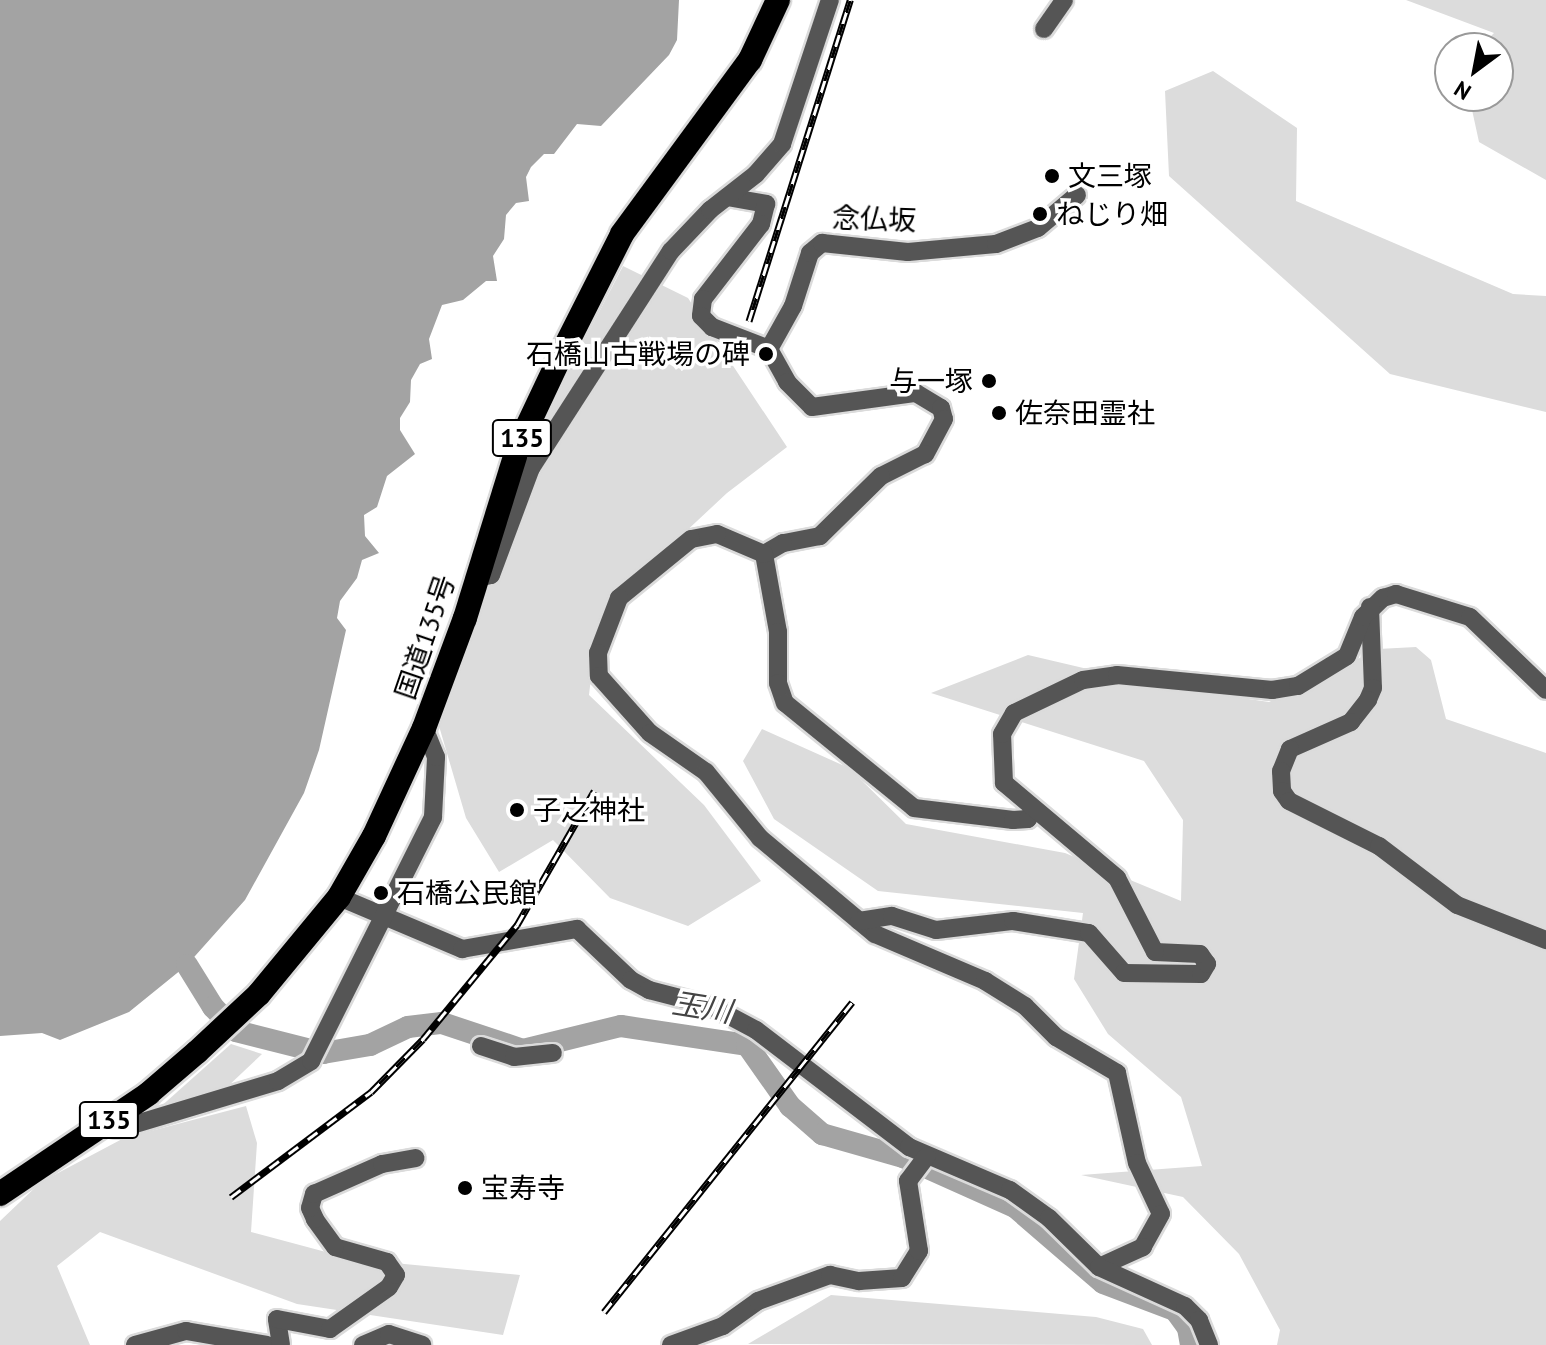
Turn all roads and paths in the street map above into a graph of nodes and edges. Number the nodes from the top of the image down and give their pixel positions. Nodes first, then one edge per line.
1 (778, 0) edge
2 (830, 0) edge
3 (1064, 0) edge
4 (1044, 29) dead end
5 (1077, 195) dead end
6 (727, 197) junction
7 (769, 349) junction
8 (764, 554) junction
9 (478, 578) junction
10 (1370, 607) junction
11 (1546, 690) edge
12 (424, 728) junction
13 (1033, 810) junction
14 (335, 902) junction
15 (387, 916) junction
16 (859, 921) junction
17 (1546, 940) edge
18 (481, 1046) dead end
19 (553, 1053) dead end
20 (97, 1126) junction
21 (927, 1156) junction
22 (415, 1158) dead end
23 (0, 1194) edge
24 (1099, 1267) junction
25 (135, 1345) edge
26 (267, 1345) edge
27 (281, 1345) edge
28 (363, 1345) edge
29 (422, 1345) edge
30 (671, 1345) edge
31 (1209, 1345) edge

1 - 9 highway, 国道135号 / 135
2 - 6 street
3 - 4 street
5 - 7 street, 念仏坂
6 - 7 street
6 - 9 street
7 - 8 street
8 - 13 street
8 - 16 street
9 - 12 highway, 国道135号 / 135
10 - 11 street
10 - 13 street
10 - 17 street
12 - 14 highway, 国道135号 / 135
12 - 15 street
13 - 16 street
14 - 15 street
14 - 20 highway, 国道135号 / 135
15 - 20 street
15 - 21 street
16 - 24 street
18 - 19 street
20 - 23 highway, 国道135号 / 135
21 - 24 street
21 - 30 street
22 - 27 street
24 - 31 street
25 - 26 street
28 - 29 street

